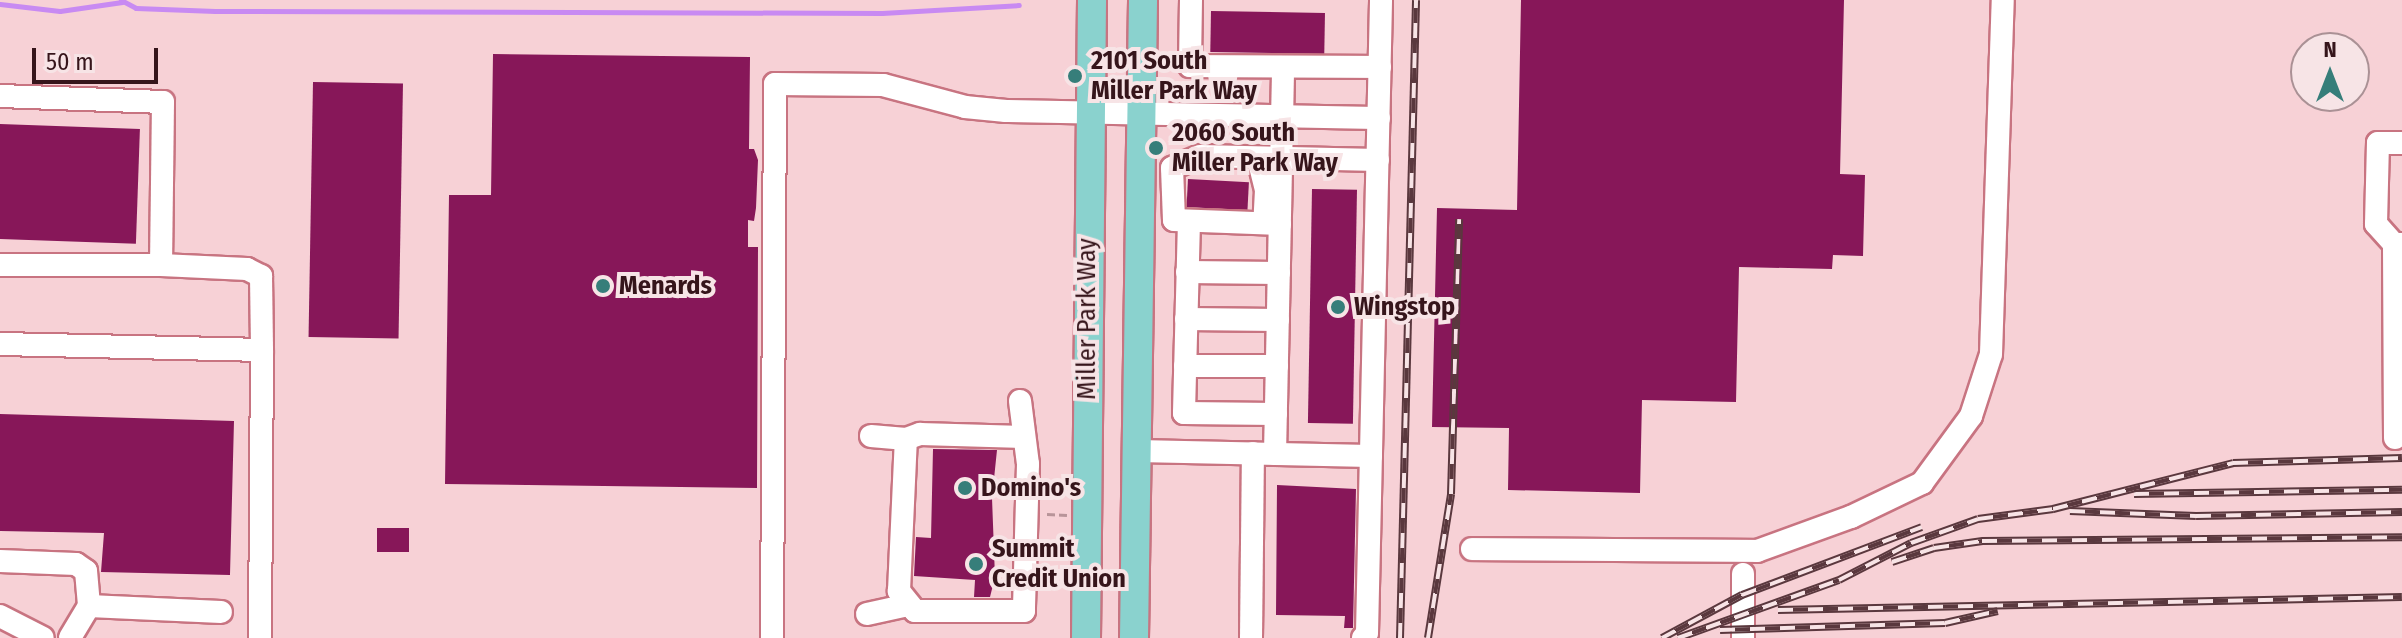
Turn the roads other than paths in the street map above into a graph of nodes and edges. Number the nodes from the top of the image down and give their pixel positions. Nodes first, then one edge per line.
1 (1092, 0) edge
2 (1143, 0) edge
3 (1191, 0) edge
4 (1381, 0) edge
5 (2003, 0) edge
6 (1283, 67) junction
7 (1380, 67) junction
8 (0, 96) edge
9 (1088, 115) junction
10 (1141, 115) junction
11 (1283, 118) junction
12 (1379, 118) junction
13 (2402, 143) edge
14 (1258, 158) junction
15 (1282, 159) junction
16 (1378, 160) junction
17 (1189, 221) junction
18 (1272, 223) junction
19 (2398, 244) edge
20 (0, 265) edge
21 (161, 265) junction
22 (1187, 272) junction
23 (1279, 273) junction
24 (1186, 319) junction
25 (1278, 320) junction
26 (0, 344) edge
27 (262, 350) junction
28 (1185, 366) junction
29 (1277, 366) junction
30 (1020, 401) dead end
31 (1276, 414) junction
32 (871, 436) dead end
33 (1024, 437) junction
34 (2395, 438) dead end
35 (906, 439) junction
36 (1137, 451) junction
37 (1264, 453) junction
38 (1371, 456) junction
39 (1472, 549) dead end
40 (0, 561) edge
41 (1743, 574) dead end
42 (908, 605) junction
43 (89, 606) junction
44 (221, 612) dead end
45 (867, 614) dead end
46 (0, 616) edge
47 (43, 638) edge
48 (70, 638) edge
49 (260, 638) edge
50 (772, 638) edge
51 (1086, 638) edge
52 (1134, 638) edge
53 (1251, 638) edge
54 (1363, 638) edge
55 (1743, 638) edge

1 - 9 main road, Miller Park Way
2 - 10 main road, Miller Park Way
3 - 6 lane
4 - 7 lane
5 - 39 lane
6 - 7 lane
6 - 11 lane
7 - 12 lane
8 - 21 lane
9 - 10 lane
9 - 50 lane
9 - 51 main road, Miller Park Way
10 - 11 lane
10 - 36 main road, Miller Park Way
11 - 12 lane
11 - 15 lane
12 - 16 lane
13 - 19 lane
14 - 15 lane
14 - 17 lane
14 - 18 lane
15 - 16 lane
15 - 18 lane
16 - 38 lane
17 - 18 lane
17 - 22 lane
18 - 23 lane
19 - 34 lane
20 - 21 lane
21 - 27 lane
22 - 23 lane
22 - 24 lane
23 - 25 lane
24 - 25 lane
24 - 28 lane
25 - 29 lane
26 - 27 lane
27 - 49 lane
28 - 29 lane
28 - 31 lane
29 - 31 lane
30 - 33 lane
31 - 37 lane
32 - 35 lane
33 - 35 lane
33 - 42 lane
35 - 42 lane
36 - 37 lane
36 - 52 main road, Miller Park Way
37 - 38 lane
37 - 53 lane
38 - 54 lane
40 - 43 lane
41 - 55 lane
42 - 45 lane
43 - 44 lane
43 - 48 lane
46 - 47 lane

